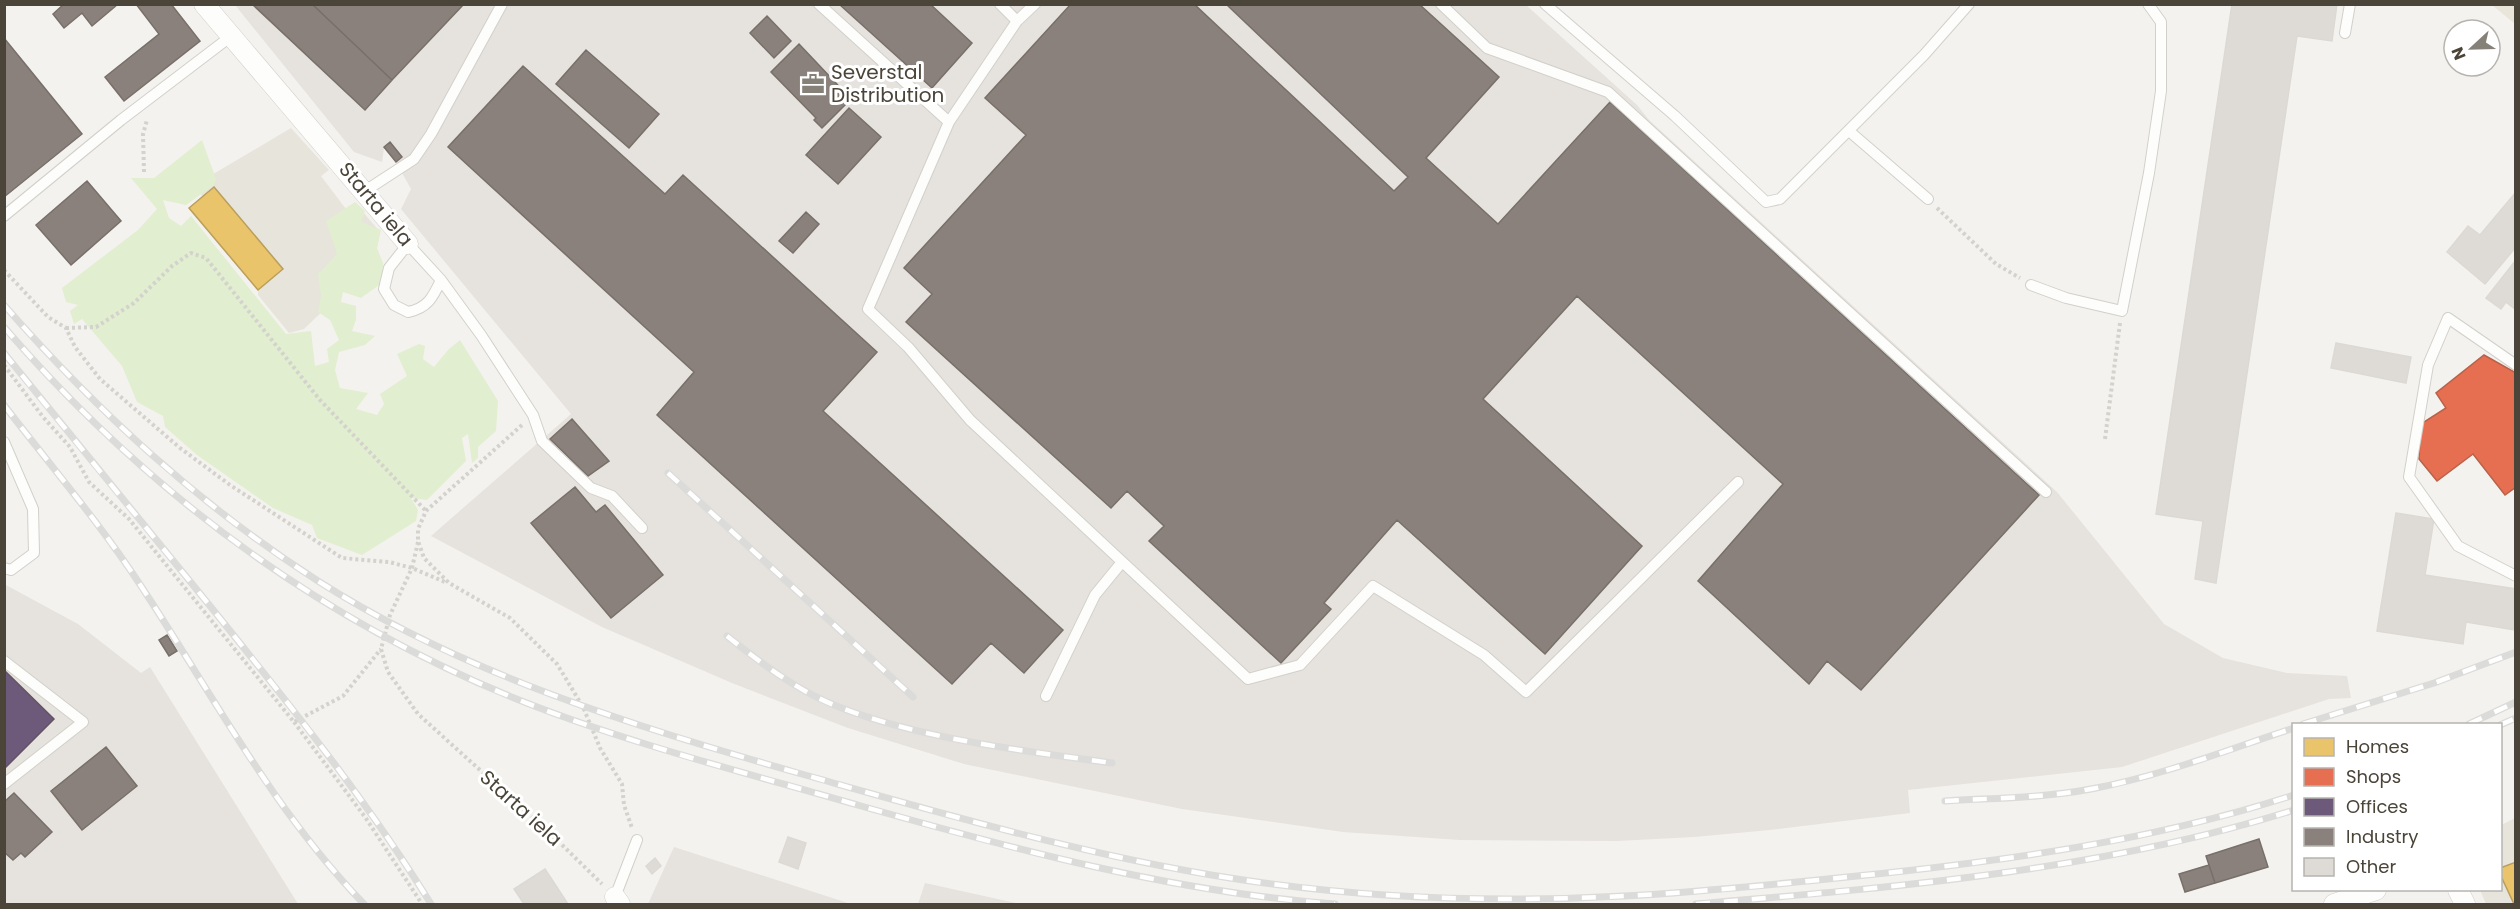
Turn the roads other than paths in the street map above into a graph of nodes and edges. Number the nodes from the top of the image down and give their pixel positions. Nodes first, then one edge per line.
1 (204, 4) edge
2 (502, 4) edge
3 (819, 4) edge
4 (1000, 4) edge
5 (1035, 4) edge
6 (1441, 4) edge
7 (1545, 4) edge
8 (1969, 4) edge
9 (2148, 4) edge
10 (2350, 4) edge
11 (1017, 21) junction
12 (2345, 33) dead end
13 (230, 37) junction
14 (949, 122) junction
15 (1849, 131) junction
16 (365, 191) junction
17 (1928, 199) road end
18 (4, 216) edge
19 (408, 244) junction
20 (441, 280) junction
21 (2031, 285) road end
22 (2516, 365) edge
23 (4, 442) edge
24 (1738, 482) dead end
25 (2046, 492) dead end
26 (642, 528) dead end
27 (1122, 562) junction
28 (4, 568) edge
29 (2516, 576) edge
30 (4, 661) edge
31 (1046, 696) dead end
32 (4, 784) edge
33 (637, 840) road end
34 (2373, 891) edge
35 (617, 901) edge
36 (2334, 904) edge

1 - 13 street, Starta iela
2 - 16 lane
3 - 14 lane
4 - 11 lane
5 - 11 lane
6 - 25 lane
7 - 15 lane
8 - 15 lane
9 - 21 lane
10 - 12 lane
11 - 14 lane
13 - 16 street, Starta iela
13 - 18 lane
14 - 27 lane
15 - 17 lane
16 - 19 street, Starta iela
19 - 20 lane, Starta iela
19 - 20 lane
20 - 26 lane, Starta iela
22 - 29 lane
23 - 28 lane
24 - 27 lane
27 - 31 lane
30 - 32 lane
33 - 35 lane
34 - 36 street

